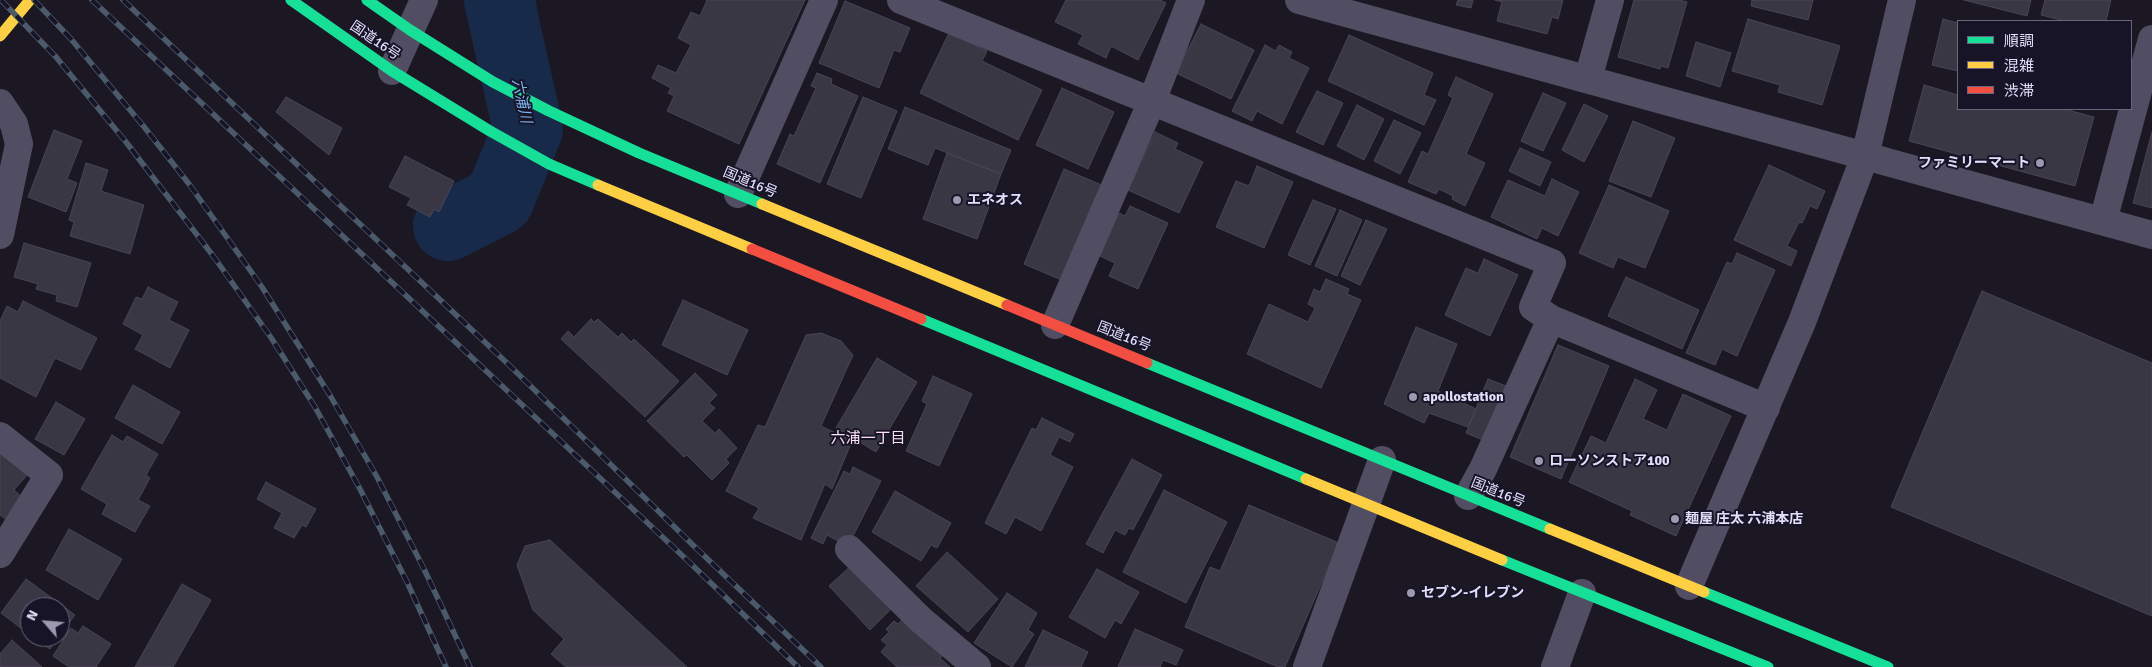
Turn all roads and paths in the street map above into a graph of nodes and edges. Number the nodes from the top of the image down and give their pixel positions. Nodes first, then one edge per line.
1 (30, 0) edge
2 (291, 0) edge
3 (367, 0) edge
4 (424, 0) edge
5 (824, 0) edge
6 (901, 0) edge
7 (1191, 0) edge
8 (1299, 0) edge
9 (1610, 0) edge
10 (1902, 0) edge
11 (1346, 6) edge
12 (410, 30) junction
13 (0, 36) edge
14 (2152, 39) edge
15 (392, 71) junction
16 (1588, 79) junction
17 (1152, 100) junction
18 (0, 103) edge
19 (1865, 156) junction
20 (738, 194) junction
21 (2103, 221) junction
22 (0, 235) edge
23 (2152, 235) edge
24 (1552, 319) junction
25 (1055, 324) junction
26 (1766, 408) junction
27 (0, 436) edge
28 (1382, 460) junction
29 (1468, 496) junction
30 (1366, 503) junction
31 (849, 549) dead end
32 (0, 554) edge
33 (1689, 586) junction
34 (1582, 593) junction
35 (977, 667) edge
36 (1306, 667) edge
37 (1555, 667) edge
38 (1768, 667) edge
39 (1888, 667) edge

1 - 13 main road
2 - 15 main road, 国道16号
3 - 12 main road, 国道16号
4 - 12 street
5 - 20 street
6 - 17 street
7 - 17 street
8 - 11 street
9 - 16 street
10 - 19 street
11 - 16 street
12 - 15 street
12 - 20 main road, 国道16号
14 - 21 street
15 - 30 main road, 国道16号
16 - 19 street
17 - 24 street
17 - 25 street
18 - 22 street
19 - 21 street
19 - 26 street
20 - 25 main road, 国道16号
21 - 23 street
24 - 26 street
24 - 29 street
25 - 28 main road, 国道16号
26 - 33 street
27 - 32 street
28 - 29 main road, 国道16号
28 - 30 street
29 - 33 main road, 国道16号
30 - 34 main road, 国道16号
30 - 36 street
31 - 35 street
33 - 39 main road, 国道16号
34 - 37 street
34 - 38 main road, 国道16号

